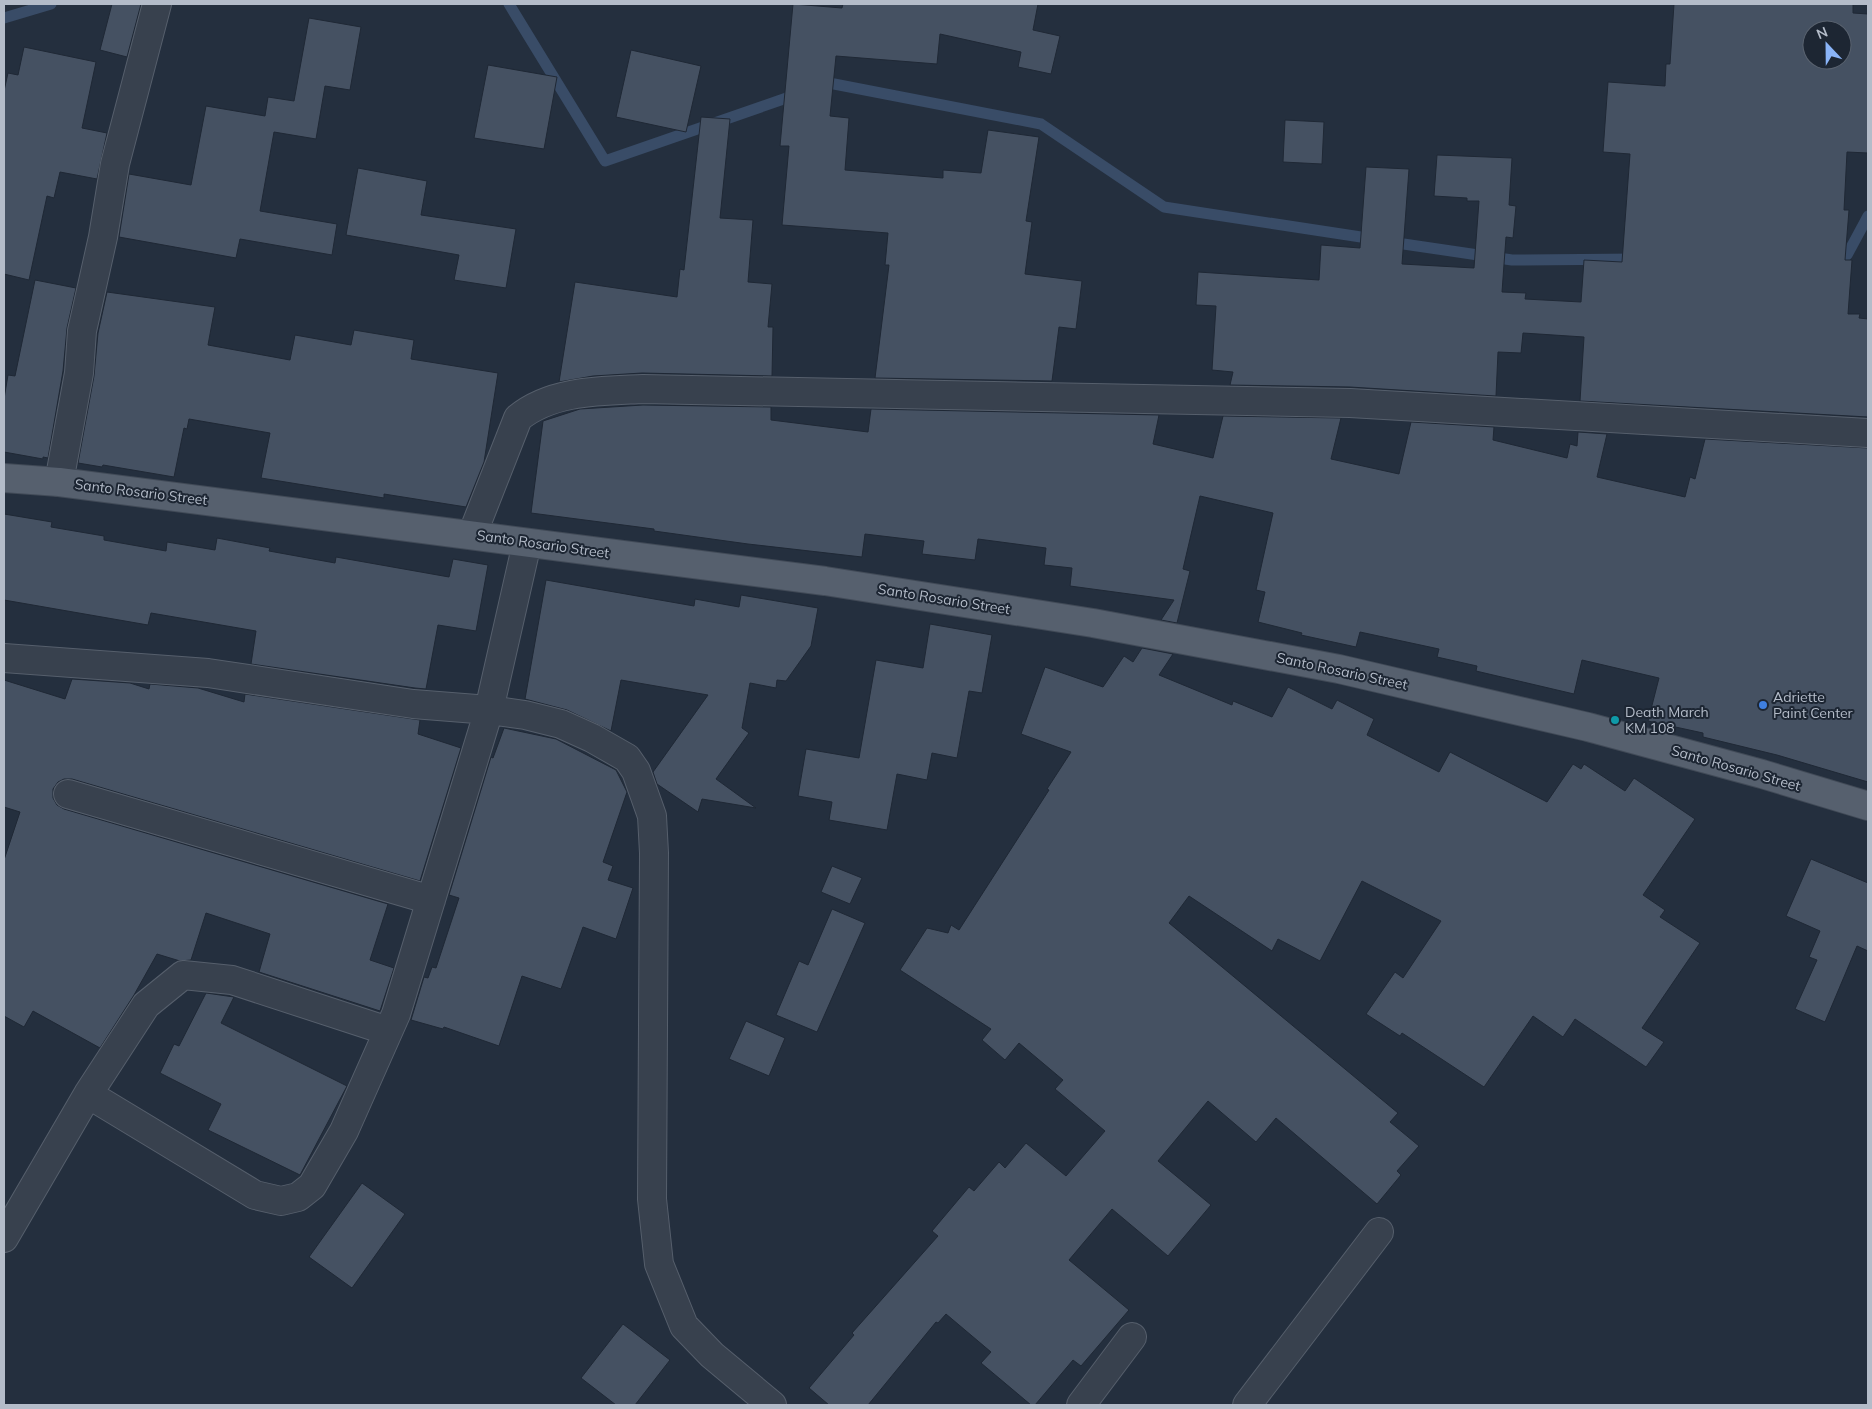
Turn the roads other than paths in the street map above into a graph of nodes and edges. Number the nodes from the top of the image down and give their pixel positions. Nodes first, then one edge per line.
1 (158, 4) edge
2 (1868, 433) edge
3 (4, 478) edge
4 (59, 482) junction
5 (472, 535) junction
6 (527, 543) junction
7 (4, 658) edge
8 (489, 710) junction
9 (68, 794) dead end
10 (1868, 806) edge
11 (431, 900) junction
12 (392, 1023) junction
13 (88, 1094) junction
14 (1379, 1232) dead end
15 (4, 1238) edge
16 (1132, 1337) dead end
17 (772, 1405) edge
18 (1080, 1405) edge
19 (1247, 1405) edge

1 - 4 street
2 - 5 street
3 - 4 main road, Santo Rosario Street
4 - 5 main road, Santo Rosario Street
5 - 6 main road, Santo Rosario Street
6 - 8 street
6 - 10 main road, Santo Rosario Street
7 - 8 street
8 - 11 street
8 - 17 street
9 - 11 street
11 - 12 street
12 - 13 street
12 - 13 street
13 - 15 street
14 - 19 street
16 - 18 street

